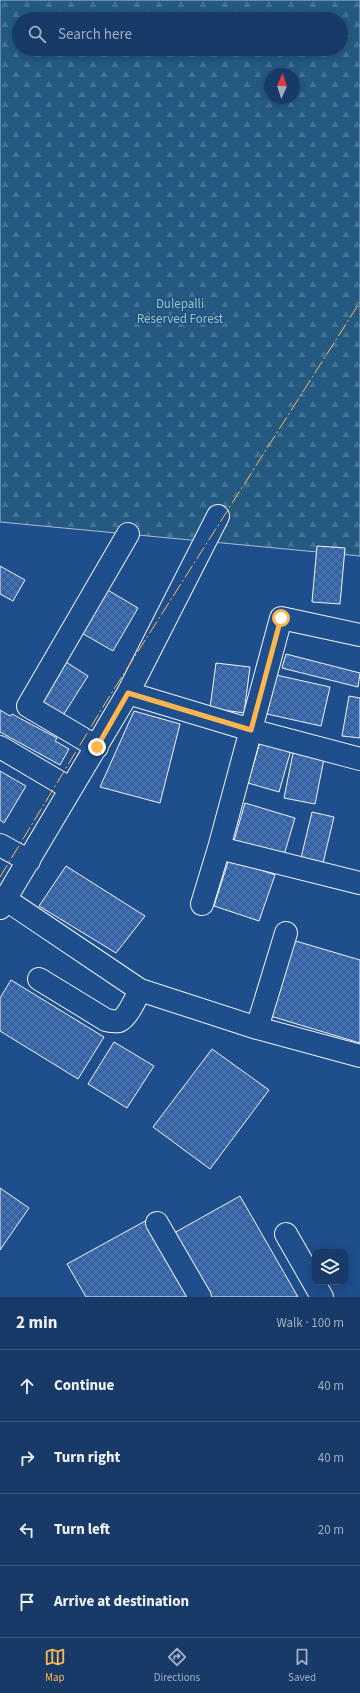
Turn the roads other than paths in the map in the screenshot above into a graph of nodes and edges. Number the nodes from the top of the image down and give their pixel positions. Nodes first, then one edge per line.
1 (218, 516) dead end
2 (128, 534) dead end
3 (360, 635) edge
4 (128, 693) junction
5 (251, 730) junction
6 (0, 747) edge
7 (97, 747) junction
8 (360, 759) edge
9 (71, 789) junction
10 (0, 845) edge
11 (219, 848) junction
12 (29, 861) junction
13 (360, 883) edge
14 (3, 904) edge
15 (202, 904) dead end
16 (286, 933) dead end
17 (39, 979) dead end
18 (140, 990) junction
19 (257, 1028) junction
20 (360, 1056) edge
21 (157, 1223) dead end
22 (286, 1234) dead end
23 (200, 1297) edge
24 (322, 1297) edge

1 - 4 street
2 - 7 street
3 - 5 street
4 - 5 street
4 - 7 street
5 - 8 street
5 - 11 street
6 - 9 street
7 - 9 street
9 - 12 street
10 - 12 street
11 - 13 street
11 - 15 street
12 - 14 street
14 - 18 street
16 - 19 street
17 - 18 street
18 - 19 street
19 - 20 street
21 - 23 street
22 - 24 street

